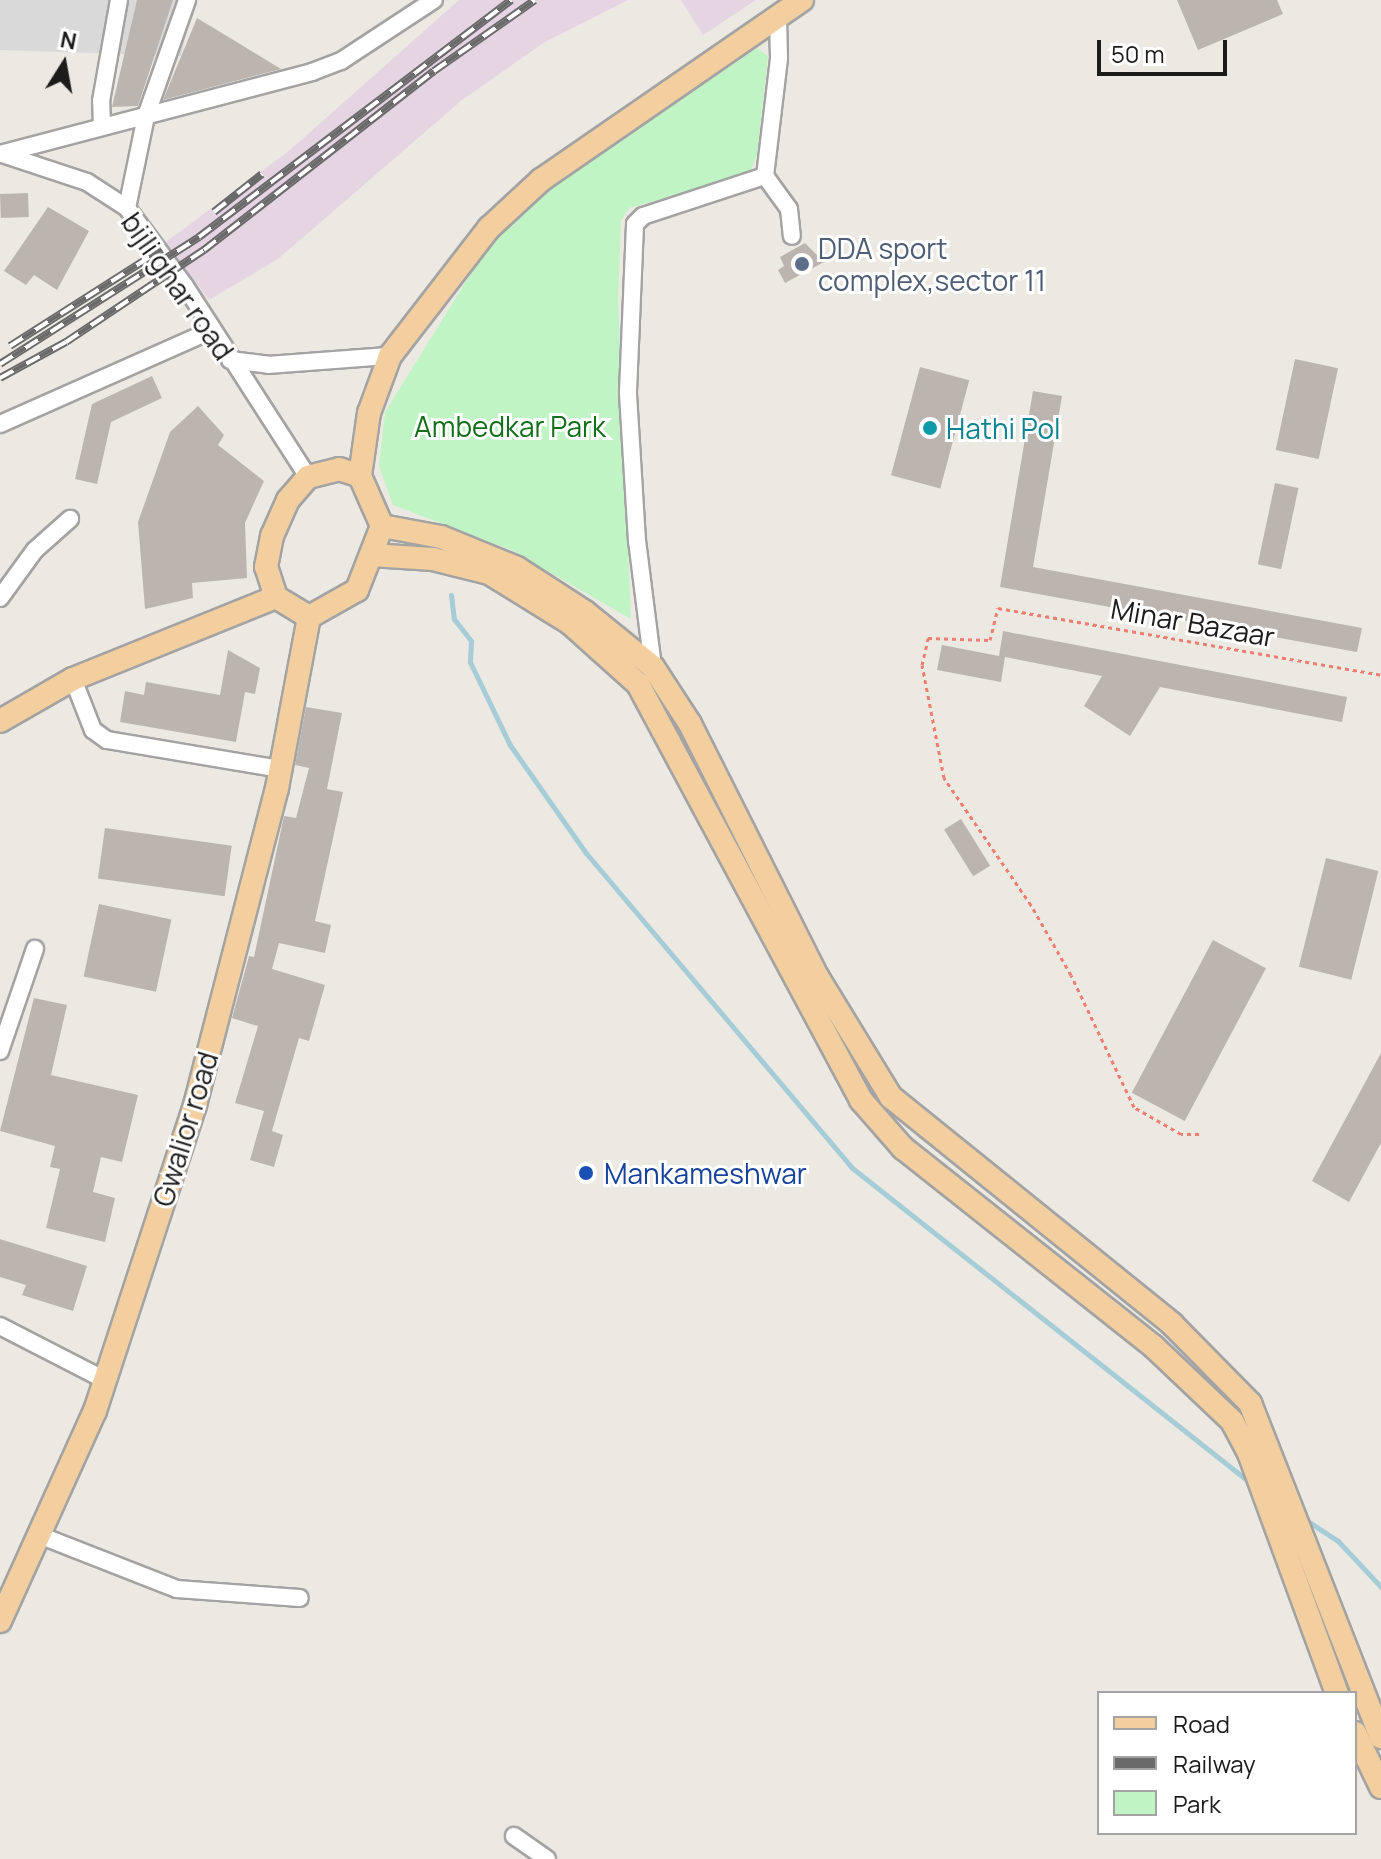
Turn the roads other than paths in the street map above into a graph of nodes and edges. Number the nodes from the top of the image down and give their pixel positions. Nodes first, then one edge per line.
1 (119, 0) edge
2 (187, 0) edge
3 (434, 0) edge
4 (802, 0) edge
5 (778, 16) junction
6 (146, 116) junction
7 (102, 126) junction
8 (0, 154) edge
9 (765, 176) junction
10 (127, 208) junction
11 (792, 236) dead end
12 (212, 330) junction
13 (390, 356) junction
14 (230, 360) junction
15 (0, 424) edge
16 (360, 476) junction
17 (308, 477) junction
18 (70, 519) dead end
19 (382, 526) junction
20 (371, 555) junction
21 (276, 597) junction
22 (0, 598) edge
23 (309, 617) junction
24 (653, 667) junction
25 (73, 679) junction
26 (0, 721) edge
27 (281, 769) junction
28 (35, 949) dead end
29 (0, 1051) edge
30 (891, 1097) junction
31 (871, 1111) junction
32 (1172, 1324) junction
33 (0, 1326) edge
34 (1153, 1346) junction
35 (105, 1380) junction
36 (1260, 1455) junction
37 (39, 1535) junction
38 (1292, 1540) junction
39 (300, 1598) dead end
40 (0, 1621) edge
41 (1337, 1626) junction
42 (1314, 1634) junction
43 (1336, 1691) edge
44 (1357, 1737) edge
45 (1381, 1737) edge
46 (1381, 1787) edge
47 (514, 1836) dead end
48 (547, 1859) edge

1 - 7 street
2 - 6 street
3 - 6 street
4 - 5 main road
5 - 9 street
5 - 13 main road
6 - 7 street
6 - 10 street
7 - 8 street
8 - 10 street, bijli ghar road
9 - 11 street
9 - 24 street
10 - 12 street, bijli ghar road
12 - 14 street, bijli ghar road
12 - 15 street
13 - 14 street
13 - 16 main road
14 - 17 street, bijli ghar road
16 - 17 main road
16 - 19 main road
17 - 21 main road
18 - 22 street
19 - 20 main road
19 - 24 main road
20 - 23 main road
20 - 31 main road
21 - 23 main road
21 - 25 main road
23 - 27 main road, Gwalior road
24 - 30 main road
25 - 26 main road
25 - 27 street
27 - 35 main road, Gwalior road
28 - 29 street
30 - 31 main road
30 - 32 main road
31 - 34 main road
32 - 34 main road
32 - 36 main road
33 - 35 street
34 - 36 main road
35 - 37 main road, Gwalior road
36 - 38 main road
37 - 39 street
37 - 40 main road, Gwalior road
38 - 41 main road
38 - 42 main road
41 - 42 main road
41 - 45 main road
42 - 43 main road
44 - 46 main road
47 - 48 street

